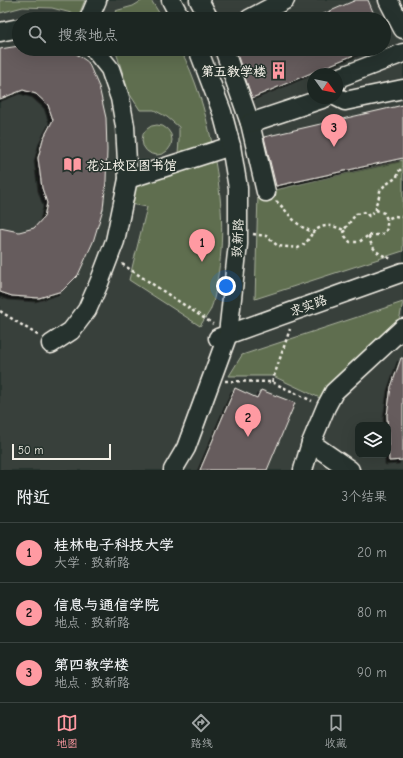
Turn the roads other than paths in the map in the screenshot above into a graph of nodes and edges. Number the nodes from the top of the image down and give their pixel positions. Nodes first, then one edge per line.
1 (97, 0) edge
2 (171, 0) edge
3 (199, 0) edge
4 (285, 0) edge
5 (388, 0) edge
6 (91, 12) edge
7 (177, 12) edge
8 (206, 12) edge
9 (262, 12) edge
10 (12, 29) edge
11 (403, 29) edge
12 (0, 32) edge
13 (403, 53) edge
14 (100, 56) edge
15 (201, 56) edge
16 (226, 56) edge
17 (343, 76) edge
18 (403, 89) edge
19 (343, 101) edge
20 (243, 104) junction
21 (307, 104) edge
22 (222, 112) junction
23 (250, 123) junction
24 (231, 146) junction
25 (128, 179) junction
26 (266, 192) road end
27 (401, 267) edge
28 (403, 328) edge
29 (221, 337) junction
30 (51, 344) road end
31 (311, 444) junction
32 (173, 470) edge
33 (302, 470) edge
34 (350, 470) edge

1 - 6 street
2 - 7 street
3 - 8 street
4 - 9 street
5 - 11 street
10 - 12 street
13 - 17 street
14 - 25 street
15 - 22 street, 致新路
16 - 20 street
18 - 19 street
20 - 22 street
20 - 23 street
21 - 23 street
22 - 24 street, 致新路
23 - 26 street
24 - 25 street
24 - 29 street, 致新路
25 - 30 street
27 - 29 street, 求实路
28 - 31 street
29 - 32 street, 致新路
31 - 33 street
31 - 34 street

